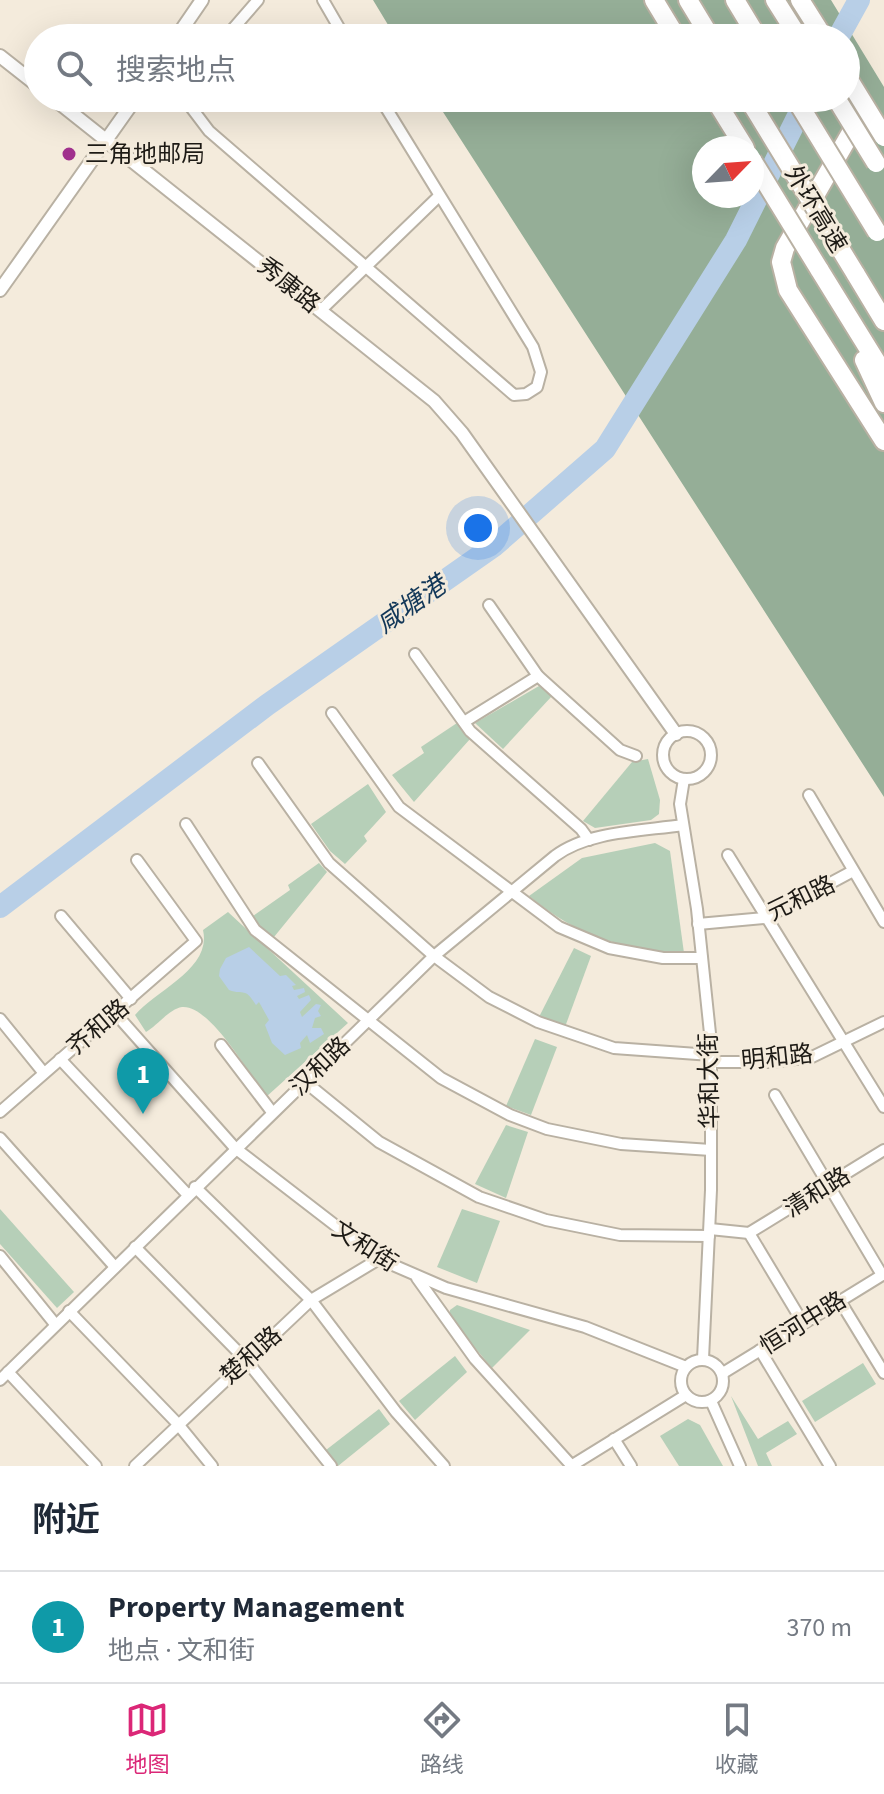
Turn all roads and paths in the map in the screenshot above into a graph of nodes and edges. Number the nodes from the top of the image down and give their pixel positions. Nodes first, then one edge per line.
1 (202, 0) edge
2 (258, 0) edge
3 (323, 0) edge
4 (654, 0) edge
5 (688, 0) edge
6 (735, 0) edge
7 (775, 0) edge
8 (800, 0) edge
9 (186, 24) edge
10 (237, 24) edge
11 (337, 24) edge
12 (669, 24) edge
13 (703, 24) edge
14 (750, 24) edge
15 (790, 24) edge
16 (815, 24) edge
17 (0, 56) edge
18 (24, 75) edge
19 (860, 98) edge
20 (71, 112) edge
21 (127, 112) edge
22 (195, 112) edge
23 (388, 112) edge
24 (723, 112) edge
25 (757, 112) edge
26 (804, 112) edge
27 (845, 112) edge
28 (884, 124) edge
29 (738, 136) edge
30 (884, 137) edge
31 (108, 141) junction
32 (880, 170) edge
33 (764, 180) edge
34 (438, 197) junction
35 (881, 238) edge
36 (363, 268) junction
37 (0, 290) edge
38 (320, 311) junction
39 (884, 321) edge
40 (856, 330) junction
41 (884, 374) edge
42 (884, 403) edge
43 (884, 441) edge
44 (489, 605) dead end
45 (415, 654) dead end
46 (538, 676) junction
47 (332, 713) dead end
48 (464, 722) junction
49 (676, 734) junction
50 (636, 756) dead end
51 (258, 763) dead end
52 (684, 779) junction
53 (809, 795) dead end
54 (186, 824) dead end
55 (683, 825) junction
56 (589, 840) junction
57 (728, 855) dead end
58 (137, 860) dead end
59 (853, 871) junction
60 (510, 894) junction
61 (61, 916) dead end
62 (765, 918) junction
63 (884, 922) edge
64 (698, 924) junction
65 (434, 956) junction
66 (702, 958) junction
67 (131, 999) junction
68 (115, 1013) junction
69 (0, 1019) edge
70 (366, 1022) junction
71 (884, 1022) edge
72 (844, 1043) junction
73 (221, 1045) dead end
74 (60, 1059) junction
75 (711, 1059) junction
76 (43, 1072) junction
77 (304, 1081) junction
78 (775, 1095) dead end
79 (884, 1107) edge
80 (0, 1112) edge
81 (272, 1112) junction
82 (0, 1138) edge
83 (235, 1148) junction
84 (711, 1150) junction
85 (884, 1150) edge
86 (828, 1186) junction
87 (192, 1191) junction
88 (709, 1233) junction
89 (749, 1233) junction
90 (135, 1247) junction
91 (0, 1256) edge
92 (379, 1259) junction
93 (115, 1267) junction
94 (883, 1274) edge
95 (417, 1278) junction
96 (311, 1300) junction
97 (840, 1301) junction
98 (69, 1311) junction
99 (803, 1323) junction
100 (55, 1324) junction
101 (760, 1350) junction
102 (703, 1359) junction
103 (246, 1360) junction
104 (686, 1367) junction
105 (723, 1373) junction
106 (884, 1373) edge
107 (4, 1376) edge
108 (686, 1395) junction
109 (711, 1401) junction
110 (177, 1423) junction
111 (614, 1439) junction
112 (96, 1466) edge
113 (135, 1466) edge
114 (212, 1466) edge
115 (331, 1466) edge
116 (444, 1466) edge
117 (572, 1466) edge
118 (631, 1466) edge
119 (740, 1466) edge
120 (830, 1466) edge

1 - 9 street
2 - 10 street
3 - 11 street
4 - 12 highway
5 - 13 highway
6 - 14 highway
7 - 15 highway
8 - 16 highway
17 - 18 street
19 - 30 highway, bridge
20 - 31 street, 秀康路
21 - 31 street
22 - 36 street
23 - 34 street
24 - 29 highway
25 - 39 highway, 外环高速, bridge
26 - 35 highway, 外环高速, bridge
27 - 32 highway, bridge
28 - 43 highway
31 - 37 street
31 - 38 street, 秀康路
33 - 40 highway, bridge
34 - 36 street
34 - 36 street
36 - 38 street
38 - 49 street, 秀康路
40 - 41 highway
40 - 42 highway
44 - 46 street
45 - 48 street
46 - 48 street
46 - 50 street
47 - 60 street
48 - 56 street
49 - 52 street
49 - 52 street
51 - 65 street, 明和路
52 - 55 street, 华和大街
53 - 59 street
54 - 70 street
55 - 56 street, 汉和路
55 - 64 street, 华和大街
56 - 60 street, 汉和路
57 - 62 street
58 - 67 street, 齐和路
59 - 62 street, 元和路
59 - 63 street
60 - 65 street, 汉和路
60 - 66 street
61 - 67 street
62 - 64 street, 元和路
62 - 72 street
64 - 66 street, 华和大街
65 - 70 street, 汉和路
65 - 75 street, 明和路
66 - 75 street, 华和大街
67 - 68 street, 齐和路
68 - 74 street, 齐和路
68 - 83 street, 文和街
69 - 76 street
70 - 77 street, 汉和路
70 - 84 street
71 - 72 street, 明和路
72 - 75 street, 明和路
72 - 79 street
73 - 81 street
74 - 76 street, 齐和路
74 - 87 street
75 - 84 street, 华和大街
76 - 80 street, 齐和路
77 - 81 street, 汉和路
77 - 88 street
78 - 86 street
81 - 83 street, 汉和路
82 - 93 street
83 - 87 street, 汉和路
83 - 92 street, 文和街
84 - 88 street, 华和大街
85 - 86 street, 清和路
86 - 89 street, 清和路
86 - 94 street
87 - 90 street, 汉和路
87 - 96 street
88 - 89 street
88 - 102 street, 华和大街
89 - 99 street
90 - 93 street, 汉和路
90 - 103 street
91 - 100 street
92 - 95 street, 文和街
92 - 96 street, 楚和路
93 - 98 street, 汉和路
94 - 97 street, 恒河中路
95 - 104 street, 文和街
95 - 117 street
96 - 103 street, 楚和路
96 - 116 street
97 - 99 street, 恒河中路
97 - 106 street
98 - 100 street, 汉和路
98 - 110 street
99 - 101 street, 恒河中路
100 - 107 street, 汉和路
101 - 105 street, 恒河中路
101 - 120 street
102 - 104 street
102 - 105 street
103 - 110 street, 楚和路
103 - 115 street
104 - 108 street
105 - 109 street
107 - 112 street
108 - 109 street
108 - 111 street
109 - 119 street
110 - 113 street, 楚和路
110 - 114 street
111 - 117 street
111 - 118 street

